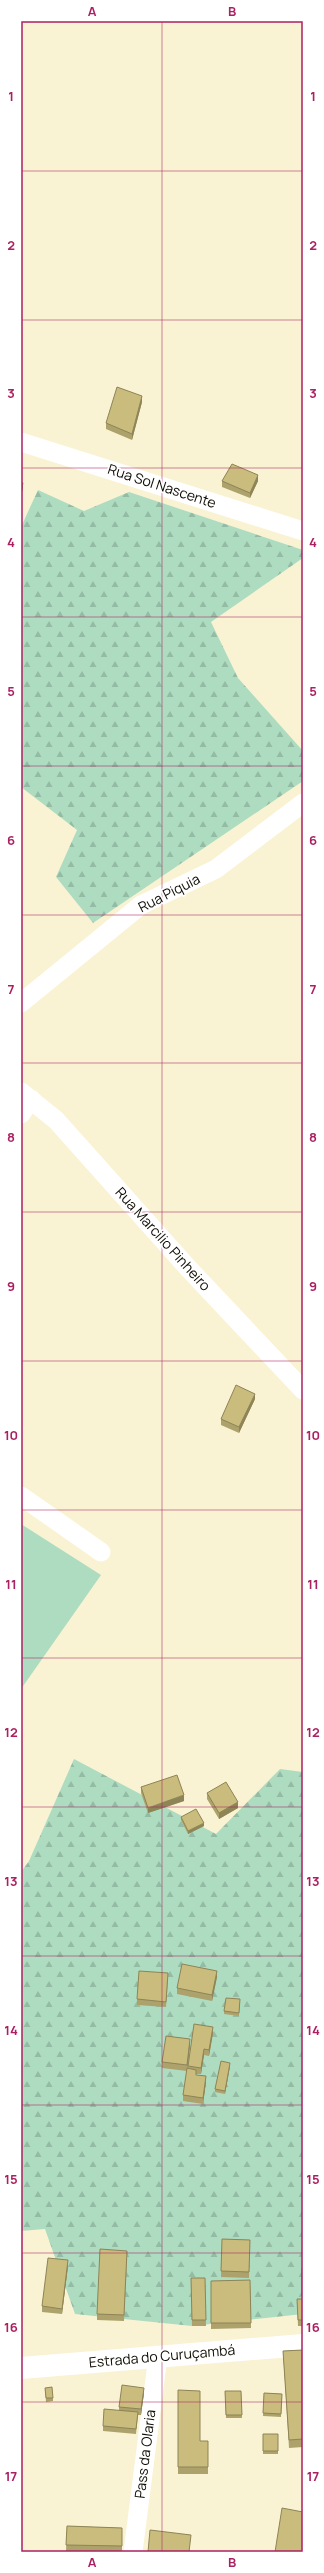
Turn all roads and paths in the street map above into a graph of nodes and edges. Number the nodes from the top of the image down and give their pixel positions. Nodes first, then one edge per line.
1 (21, 442) edge
2 (303, 531) edge
3 (303, 803) edge
4 (21, 1003) edge
5 (24, 1102) edge
6 (303, 1390) edge
7 (21, 1496) edge
8 (100, 1552) dead end
9 (303, 2345) edge
10 (158, 2356) junction
11 (21, 2368) edge
12 (133, 2552) edge

1 - 2 street, Rua Sol Nascente
3 - 4 street, Rua Piquia
5 - 6 street, Rua Marcilio Pinheiro
7 - 8 street
9 - 10 street, Estrada do Curuçambá
10 - 11 street, Estrada do Curuçambá
10 - 12 street, Pass da Olaria

